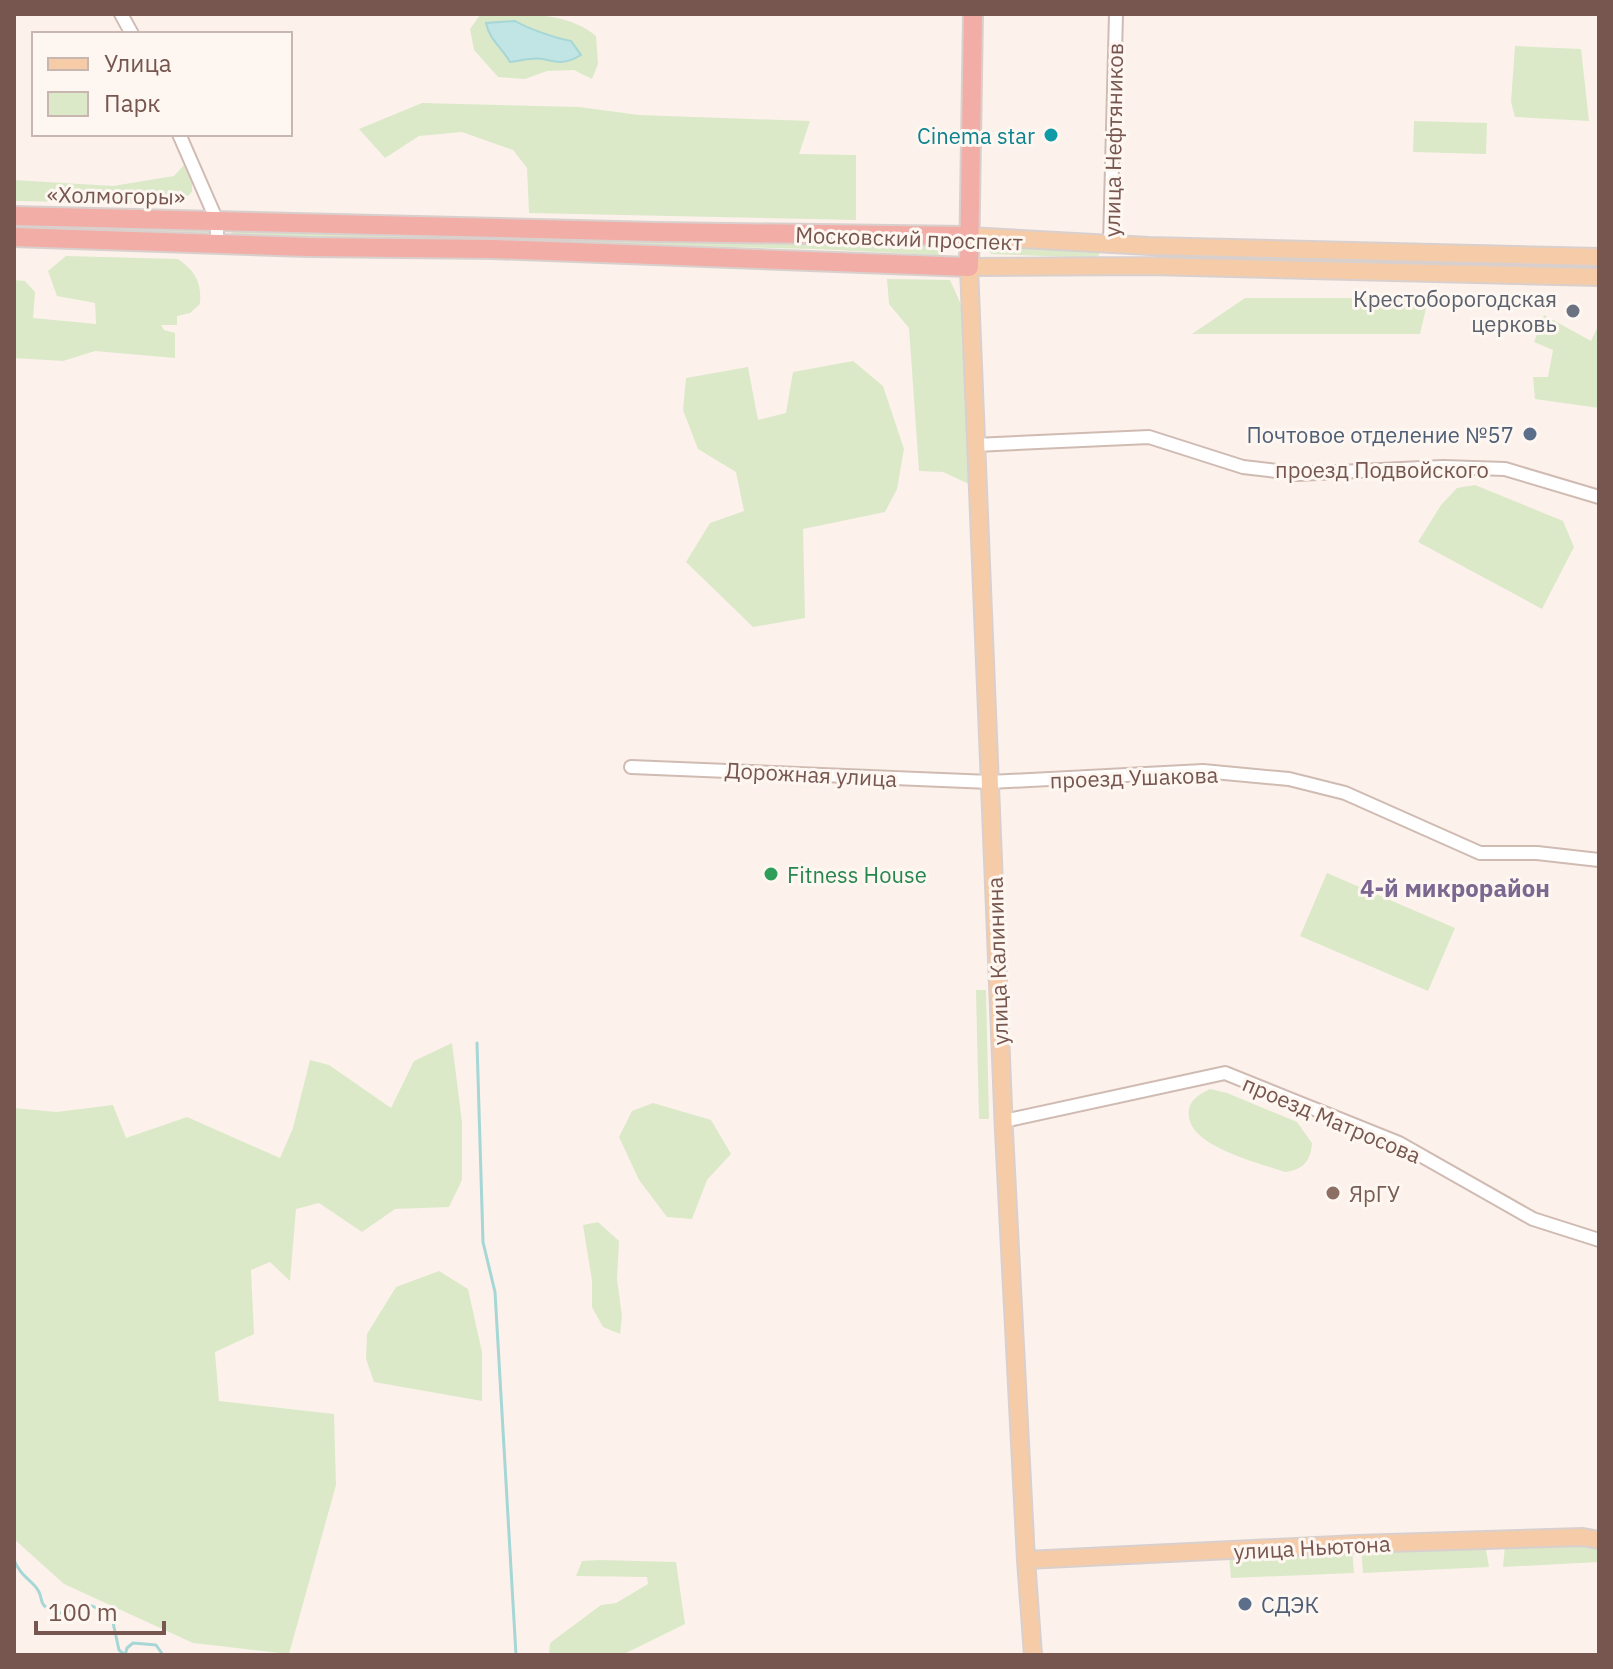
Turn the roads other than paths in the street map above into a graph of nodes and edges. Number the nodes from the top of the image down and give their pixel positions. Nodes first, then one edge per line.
1 (121, 14) edge
2 (973, 14) edge
3 (1116, 14) edge
4 (131, 32) edge
5 (180, 136) edge
6 (14, 216) edge
7 (217, 221) junction
8 (968, 236) junction
9 (14, 237) edge
10 (217, 243) junction
11 (1110, 244) junction
12 (1149, 246) junction
13 (1599, 257) edge
14 (1109, 266) junction
15 (1149, 266) junction
16 (969, 267) junction
17 (1599, 277) edge
18 (975, 445) junction
19 (1599, 497) edge
20 (631, 767) dead end
21 (990, 782) junction
22 (1599, 860) edge
23 (1004, 1121) junction
24 (1599, 1240) edge
25 (1599, 1540) edge
26 (1026, 1560) junction
27 (1033, 1655) edge

1 - 4 street
2 - 8 highway
3 - 11 street, улица Нефтяников
5 - 7 street
6 - 7 highway, «Холмогоры»
7 - 8 highway, Московский проспект
7 - 10 street
8 - 11 main road, Московский проспект
8 - 16 highway
9 - 10 highway, «Холмогоры»
10 - 16 highway, Московский проспект
11 - 12 main road, Московский проспект
11 - 14 main road, улица Нефтяников
12 - 13 main road, Московский проспект
12 - 15 main road
14 - 15 main road, Московский проспект
14 - 16 main road, Московский проспект
15 - 17 main road, Московский проспект
16 - 18 main road, улица Калинина
18 - 19 street, проезд Подвойского
18 - 21 main road, улица Калинина
20 - 21 street, Дорожная улица
21 - 22 street, проезд Ушакова
21 - 23 main road, улица Калинина
23 - 24 street, проезд Матросова
23 - 26 main road, улица Калинина
25 - 26 main road, улица Ньютона
26 - 27 main road, улица Калинина

